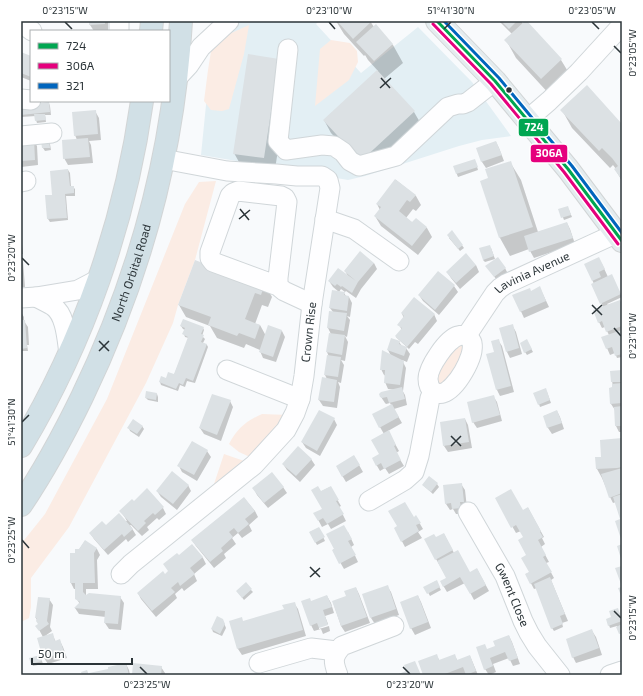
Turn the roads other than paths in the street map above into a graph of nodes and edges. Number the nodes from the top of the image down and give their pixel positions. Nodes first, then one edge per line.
1 (230, 21) edge
2 (437, 21) edge
3 (21, 23) edge
4 (622, 25) edge
5 (31, 30) edge
6 (177, 33) edge
7 (288, 49) dead end
8 (176, 79) junction
9 (495, 81) junction
10 (142, 102) edge
11 (527, 120) junction
12 (52, 133) dead end
13 (21, 136) edge
14 (163, 159) junction
15 (276, 174) junction
16 (271, 195) junction
17 (325, 219) junction
18 (619, 237) edge
19 (399, 261) dead end
20 (99, 279) junction
21 (278, 286) junction
22 (28, 298) edge
23 (312, 304) junction
24 (467, 335) junction
25 (69, 354) junction
26 (227, 370) dead end
27 (434, 393) junction
28 (300, 399) junction
29 (21, 446) edge
30 (368, 499) dead end
31 (21, 505) edge
32 (468, 512) dead end
33 (120, 574) dead end
34 (394, 626) dead end
35 (337, 651) junction
36 (259, 663) dead end
37 (622, 671) edge
38 (338, 675) edge
39 (560, 675) edge
40 (610, 675) edge

1 - 8 street
2 - 9 main road
3 - 5 street
4 - 11 street
6 - 8 highway, North Orbital Road
7 - 9 street
8 - 14 highway, North Orbital Road
9 - 11 main road
10 - 20 highway
11 - 18 main road
12 - 13 street
14 - 15 street, Crown Rise
14 - 31 highway, North Orbital Road
15 - 16 street
15 - 17 street, Crown Rise
16 - 21 street
16 - 21 street
17 - 19 street
17 - 23 street, Crown Rise
18 - 24 street, Lavinia Avenue
20 - 22 street
20 - 25 highway
21 - 23 street
22 - 25 street
23 - 28 street, Crown Rise
24 - 27 street
24 - 27 street
25 - 29 highway
26 - 28 street
27 - 30 street
28 - 33 street, Crown Rise
32 - 39 street, Gwent Close
34 - 35 street
35 - 36 street
35 - 38 street
37 - 40 street

